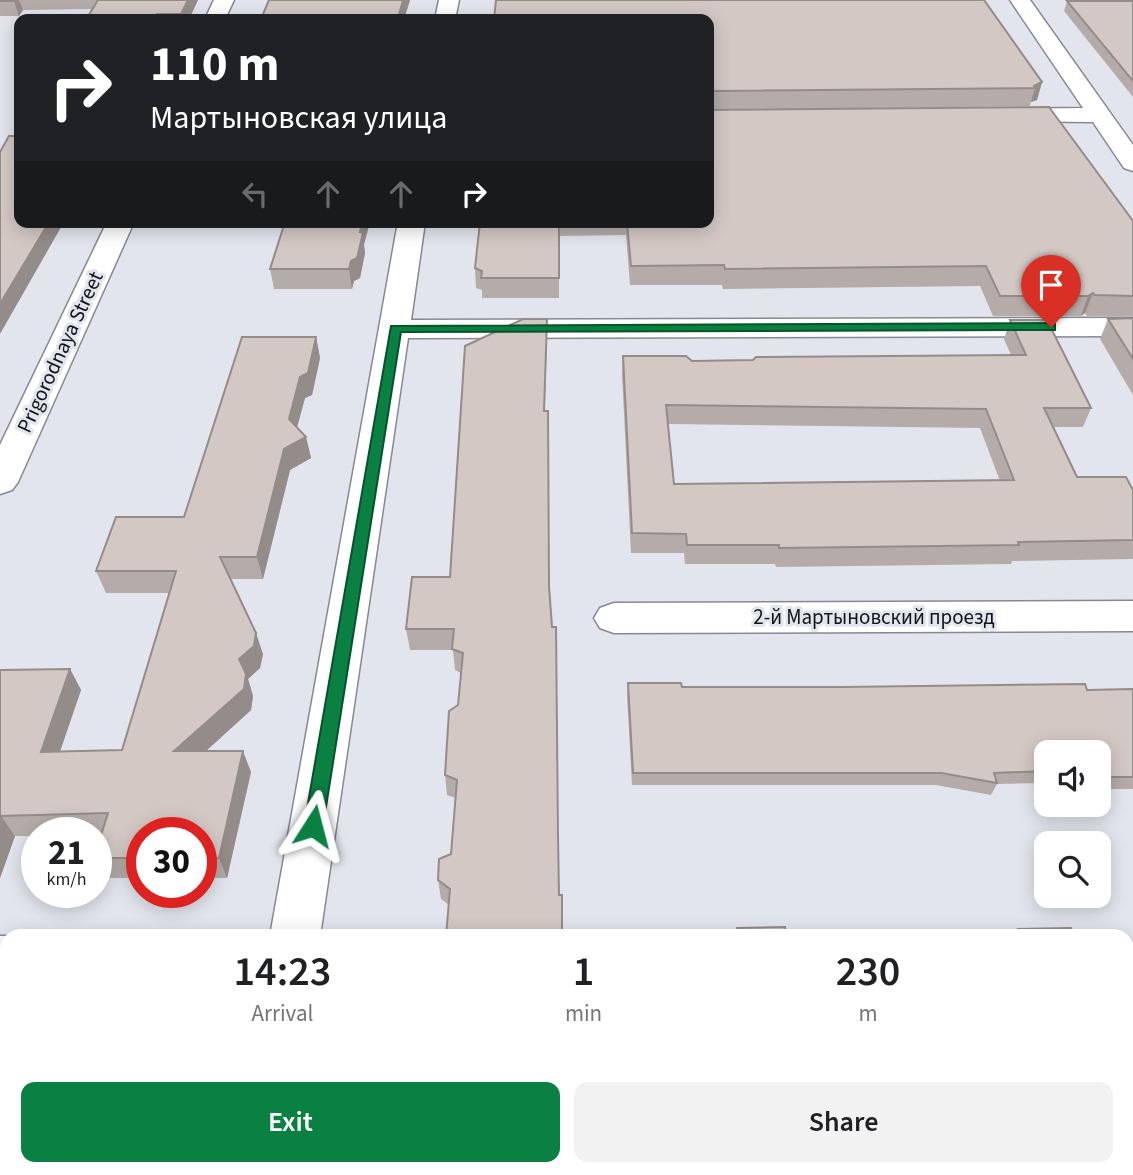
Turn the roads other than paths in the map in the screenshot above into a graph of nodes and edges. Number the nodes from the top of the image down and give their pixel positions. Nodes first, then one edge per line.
1 (1020, 0) edge
2 (1100, 115) junction
3 (988, 116) edge
4 (1133, 163) edge
5 (118, 228) edge
6 (411, 228) edge
7 (1133, 327) edge
8 (395, 328) junction
9 (0, 482) edge
10 (1133, 616) edge
11 (614, 618) dead end
12 (296, 929) edge

1 - 2 street
2 - 3 street
2 - 4 street
5 - 9 street, Prigorodnaya Street
6 - 8 street
7 - 8 street
8 - 12 street
10 - 11 street, 2-й Мартыновский проезд

